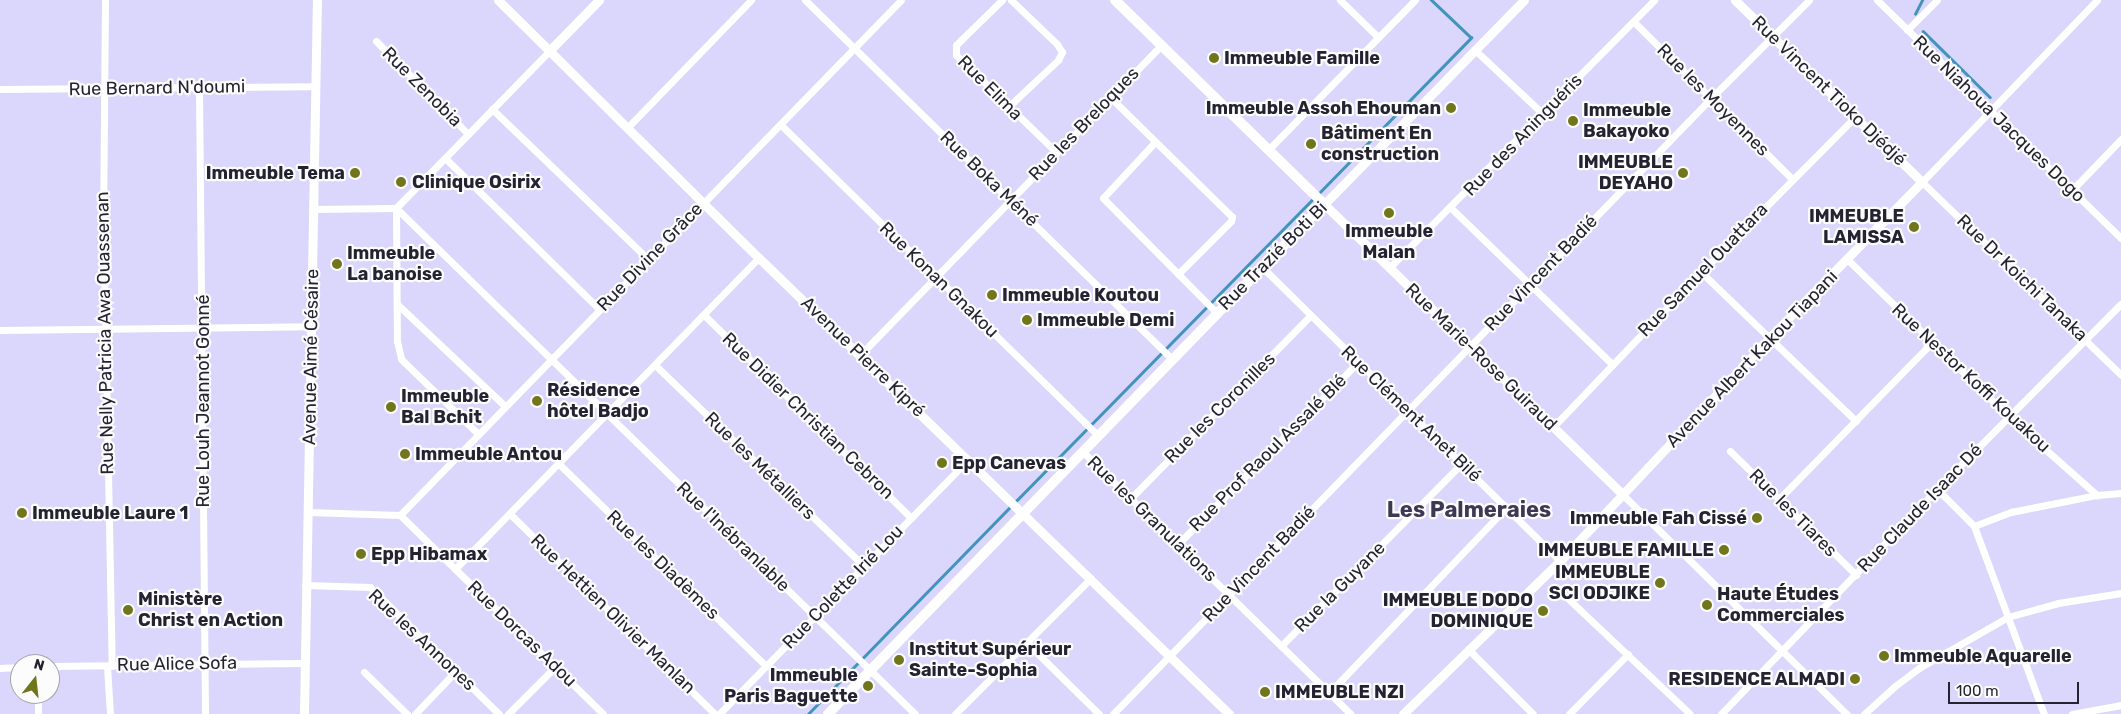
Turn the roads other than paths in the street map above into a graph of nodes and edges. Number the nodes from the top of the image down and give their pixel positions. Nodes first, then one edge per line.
1 (104, 0) edge
2 (317, 0) edge
3 (498, 0) edge
4 (752, 0) edge
5 (805, 0) edge
6 (901, 0) edge
7 (1002, 0) edge
8 (1011, 0) edge
9 (1115, 0) edge
10 (1340, 0) edge
11 (1415, 0) edge
12 (1524, 0) edge
13 (1654, 0) edge
14 (1735, 0) edge
15 (1809, 0) edge
16 (1877, 0) edge
17 (1937, 0) edge
18 (2096, 0) edge
19 (594, 1) edge
20 (1634, 22) junction
21 (1907, 30) junction
22 (1772, 36) junction
23 (1378, 37) junction
24 (376, 41) dead end
25 (1161, 45) junction
26 (855, 48) junction
27 (550, 50) junction
28 (1476, 51) junction
29 (315, 86) junction
30 (199, 87) junction
31 (105, 88) junction
32 (0, 89) edge
33 (1110, 97) junction
34 (1710, 99) junction
35 (1008, 106) junction
36 (492, 109) junction
37 (1992, 112) junction
38 (1543, 114) junction
39 (1856, 116) junction
40 (781, 125) junction
41 (628, 127) junction
42 (468, 134) junction
43 (2121, 139) edge
44 (1155, 142) junction
45 (1268, 150) junction
46 (1056, 152) junction
47 (445, 158) junction
48 (1792, 179) junction
49 (1922, 182) junction
50 (2072, 190) junction
51 (1010, 200) junction
52 (703, 203) junction
53 (1324, 204) junction
54 (396, 208) junction
55 (1451, 208) junction
56 (313, 209) junction
57 (2121, 238) edge
58 (759, 258) junction
59 (648, 259) junction
60 (1847, 259) junction
61 (1262, 266) junction
62 (1389, 268) junction
63 (1701, 272) junction
64 (1178, 274) junction
65 (936, 276) junction
66 (1529, 284) junction
67 (397, 304) junction
68 (2121, 304) edge
69 (599, 309) junction
70 (1217, 313) junction
71 (704, 315) junction
72 (1310, 316) junction
73 (311, 326) junction
74 (202, 327) junction
75 (105, 328) junction
76 (0, 330) edge
77 (1770, 337) junction
78 (2086, 340) junction
79 (1931, 343) junction
80 (1470, 346) junction
81 (860, 355) junction
82 (1172, 359) junction
83 (550, 360) junction
84 (1358, 362) junction
85 (1612, 364) junction
86 (655, 365) junction
87 (2121, 375) edge
88 (505, 406) junction
89 (1407, 410) junction
90 (607, 414) junction
91 (2009, 417) junction
92 (1856, 421) junction
93 (1553, 427) junction
94 (478, 434) junction
95 (1098, 435) junction
96 (1082, 451) junction
97 (1730, 451) dead end
98 (968, 460) junction
99 (1462, 463) junction
100 (559, 464) junction
101 (1937, 489) junction
102 (2121, 493) edge
103 (1622, 494) junction
104 (2097, 495) junction
105 (1780, 498) junction
106 (1130, 499) junction
107 (1507, 507) junction
108 (307, 512) junction
109 (1024, 513) junction
110 (510, 514) junction
111 (400, 515) junction
112 (911, 518) junction
113 (1974, 526) junction
114 (1178, 544) junction
115 (1560, 561) junction
116 (864, 566) junction
117 (455, 569) junction
118 (1856, 575) junction
119 (1091, 578) junction
120 (305, 585) junction
121 (1559, 590) dead end
122 (1230, 594) junction
123 (2121, 594) edge
124 (815, 617) junction
125 (2008, 617) junction
126 (1027, 643) junction
127 (1281, 646) junction
128 (1468, 649) junction
129 (1782, 650) junction
130 (1628, 654) junction
131 (1170, 655) junction
132 (205, 663) junction
133 (304, 663) junction
134 (60, 666) edge
135 (110, 666) junction
136 (766, 666) junction
137 (554, 667) junction
138 (456, 671) junction
139 (870, 671) junction
140 (364, 672) dead end
141 (1329, 693) junction
142 (2121, 705) edge
143 (110, 714) edge
144 (205, 714) edge
145 (304, 714) edge
146 (406, 714) edge
147 (415, 714) edge
148 (499, 714) edge
149 (508, 714) edge
150 (603, 714) edge
151 (717, 714) edge
152 (828, 714) edge
153 (915, 714) edge
154 (955, 714) edge
155 (1099, 714) edge
156 (1113, 714) edge
157 (1229, 714) edge
158 (1350, 714) edge
159 (1403, 714) edge
160 (1533, 714) edge
161 (1569, 714) edge
162 (1690, 714) edge
163 (1721, 714) edge
164 (1847, 714) edge
165 (1864, 714) edge
166 (2044, 714) edge
167 (2072, 714) edge

1 - 31 street, Rue Nelly Patricia Awa Ouassenan
2 - 29 street, Avenue Aimé Césaire
3 - 27 street, Avenue Pierre Kipré
4 - 41 street
5 - 26 street, Rue Boka Méné
6 - 26 street, Rue Divine Grâce
7 - 35 street, Rue Elima
8 - 35 street
9 - 25 main road, Rue Marie-Rose Guiraud
10 - 23 street
11 - 23 street
12 - 28 street, Rue Trazié Boti Bi
13 - 20 street, Rue des Aninguéris
14 - 22 street, Rue Vincent Tioko Djédjé
15 - 22 street, Rue Vincent Badié
16 - 21 street, Rue Niahoua Jacques Dogo
17 - 21 street
18 - 37 street, Avenue Albert Kakou Tiapani
19 - 27 street
20 - 34 street, Rue les Moyennes
20 - 38 street, Rue des Aninguéris
21 - 37 street, Rue Niahoua Jacques Dogo
22 - 34 street, Rue Vincent Badié
22 - 39 street, Rue Vincent Tioko Djédjé
23 - 45 street
24 - 42 street, Rue Zenobia
25 - 33 street, Rue les Breloques
25 - 45 main road, Rue Marie-Rose Guiraud
26 - 40 street, Rue Divine Grâce
26 - 51 street, Rue Boka Méné
27 - 36 street
27 - 41 street, Avenue Pierre Kipré
28 - 38 street
28 - 53 street, Rue Trazié Boti Bi
29 - 30 street, Rue Bernard N'doumi
29 - 56 street, Avenue Aimé Césaire
30 - 31 street, Rue Bernard N'doumi
30 - 74 street, Rue Louh Jeannot Gonné
31 - 32 street, Rue Bernard N'doumi
31 - 75 street, Rue Nelly Patricia Awa Ouassenan
33 - 44 street
33 - 46 street, Rue les Breloques
34 - 48 street, Rue les Moyennes
34 - 66 street, Rue Vincent Badié
35 - 46 street, Rue Elima
36 - 42 street
36 - 59 street
37 - 49 street, Avenue Albert Kakou Tiapani
37 - 50 street, Rue Niahoua Jacques Dogo
38 - 55 street, Rue des Aninguéris
39 - 48 street, Rue Samuel Ouattara
39 - 49 street, Rue Vincent Tioko Djédjé
40 - 52 street, Rue Divine Grâce
40 - 65 street, Rue Konan Gnakou
41 - 52 street, Avenue Pierre Kipré
42 - 47 street
43 - 50 street
44 - 64 street
44 - 64 street
45 - 53 main road, Rue Marie-Rose Guiraud
46 - 51 street, Rue les Breloques
47 - 54 street
47 - 69 street
48 - 63 street, Rue Samuel Ouattara
49 - 60 street, Avenue Albert Kakou Tiapani
49 - 78 street, Rue Dr Koichi Tanaka
50 - 57 street, Rue Niahoua Jacques Dogo
51 - 65 street, Rue les Breloques
51 - 82 street, Rue Boka Méné
52 - 58 street, Avenue Pierre Kipré
52 - 59 street, Rue Divine Grâce
53 - 61 main road, Rue Trazié Boti Bi
53 - 62 street, Rue Marie-Rose Guiraud
54 - 56 street
54 - 67 street
54 - 83 street, Rue l'Inébranlable
55 - 62 street, Rue des Aninguéris
55 - 66 street
56 - 73 street, Avenue Aimé Césaire
58 - 71 street
58 - 81 street, Avenue Pierre Kipré
59 - 69 street, Rue Divine Grâce
60 - 77 street, Avenue Albert Kakou Tiapani
60 - 79 street, Rue Nestor Koffi Kouakou
61 - 70 main road, Rue Trazié Boti Bi
61 - 72 street, Rue Clément Anet Bilé
62 - 80 street, Rue Marie-Rose Guiraud
63 - 77 street
63 - 85 street, Rue Samuel Ouattara
64 - 70 street
65 - 81 street, Rue les Breloques
65 - 95 street, Rue Konan Gnakou
66 - 80 street, Rue Vincent Badié
66 - 85 street
67 - 88 street
67 - 94 street
68 - 78 street, Rue Claude Isaac Dé
69 - 83 street, Rue Divine Grâce
70 - 82 main road, Rue Trazié Boti Bi
71 - 86 street
71 - 112 street, Rue Didier Christian Cebron
72 - 84 street, Rue Clément Anet Bilé
72 - 106 street, Rue les Coronilles
73 - 74 street
73 - 108 street, Avenue Aimé Césaire
74 - 75 street
74 - 132 street, Rue Louh Jeannot Gonné
75 - 76 street
75 - 135 street, Rue Nelly Patricia Awa Ouassenan
77 - 92 street
77 - 103 street, Avenue Albert Kakou Tiapani
78 - 87 street, Rue Dr Koichi Tanaka
78 - 91 street, Rue Claude Isaac Dé
79 - 91 street, Rue Nestor Koffi Kouakou
79 - 92 street
80 - 89 street, Rue Vincent Badié
80 - 93 street, Rue Marie-Rose Guiraud
81 - 98 street, Avenue Pierre Kipré
82 - 95 main road, Rue Trazié Boti Bi
83 - 88 street, Rue Divine Grâce
83 - 90 street, Rue l'Inébranlable
84 - 89 street, Rue Clément Anet Bilé
84 - 114 street, Rue Prof Raoul Assalé Blé
85 - 93 street, Rue Samuel Ouattara
86 - 90 street
86 - 116 street, Rue les Métalliers
88 - 94 street, Rue Divine Grâce
89 - 99 street, Rue Clément Anet Bilé
89 - 122 street, Rue Vincent Badié
90 - 100 street
90 - 124 street, Rue l'Inébranlable
91 - 101 street, Rue Claude Isaac Dé
91 - 104 street, Rue Nestor Koffi Kouakou
92 - 105 street
93 - 103 street, Rue Marie-Rose Guiraud
94 - 111 street, Rue Divine Grâce
95 - 96 main road, Rue Trazié Boti Bi
96 - 106 street, Rue les Granulations
96 - 109 main road, Rue Trazié Boti Bi
97 - 105 street, Rue les Tiares
98 - 109 street, Avenue Pierre Kipré
98 - 112 street, Rue Colette Irié Lou
99 - 107 street, Rue Clément Anet Bilé
99 - 127 street, Rue la Guyane
100 - 110 street
100 - 136 street, Rue les Diadèmes
101 - 113 street
101 - 118 street, Rue Claude Isaac Dé
102 - 104 street
103 - 115 street, Avenue Albert Kakou Tiapani
103 - 129 street, Rue Marie-Rose Guiraud
104 - 113 street
105 - 118 street, Rue les Tiares
106 - 114 street, Rue les Granulations
107 - 115 street, Rue Clément Anet Bilé
107 - 141 street
108 - 111 street
108 - 120 street, Avenue Aimé Césaire
109 - 119 street, Avenue Pierre Kipré
109 - 139 main road, Rue Trazié Boti Bi
110 - 117 street
110 - 151 street, Rue Hettien Olivier Manlan
111 - 117 street, Rue Dorcas Adou
112 - 116 street, Rue Colette Irié Lou
113 - 125 street
114 - 122 street, Rue les Granulations
115 - 128 street, Avenue Albert Kakou Tiapani
116 - 124 street, Rue Colette Irié Lou
117 - 137 street, Rue Dorcas Adou
118 - 129 street, Rue Claude Isaac Dé
119 - 126 street
119 - 131 street, Avenue Pierre Kipré
120 - 133 street, Avenue Aimé Césaire
120 - 138 street, Rue les Annones
121 - 130 street
122 - 127 street, Rue les Granulations
122 - 131 street, Rue Vincent Badié
123 - 125 street
124 - 136 street, Rue Colette Irié Lou
124 - 139 street, Rue l'Inébranlable
125 - 165 street
125 - 166 street
126 - 154 street
126 - 155 street
127 - 141 street, Rue les Granulations
128 - 159 street, Avenue Albert Kakou Tiapani
128 - 160 street
129 - 163 street, Rue Claude Isaac Dé
129 - 164 street, Rue Marie-Rose Guiraud
130 - 161 street
130 - 162 street
131 - 156 street, Rue Vincent Badié
131 - 157 street, Avenue Pierre Kipré
132 - 133 street, Rue Alice Sofa
132 - 135 street, Rue Alice Sofa
132 - 144 street, Rue Louh Jeannot Gonné
133 - 145 street, Avenue Aimé Césaire
134 - 135 street, Rue Alice Sofa
135 - 143 street, Rue Nelly Patricia Awa Ouassenan
136 - 151 street, Rue Colette Irié Lou
137 - 149 street
137 - 150 street, Rue Dorcas Adou
138 - 147 street
138 - 148 street, Rue les Annones
139 - 152 main road, Rue Trazié Boti Bi
139 - 153 street, Rue l'Inébranlable
140 - 146 street
141 - 158 street, Rue les Granulations
142 - 167 street

